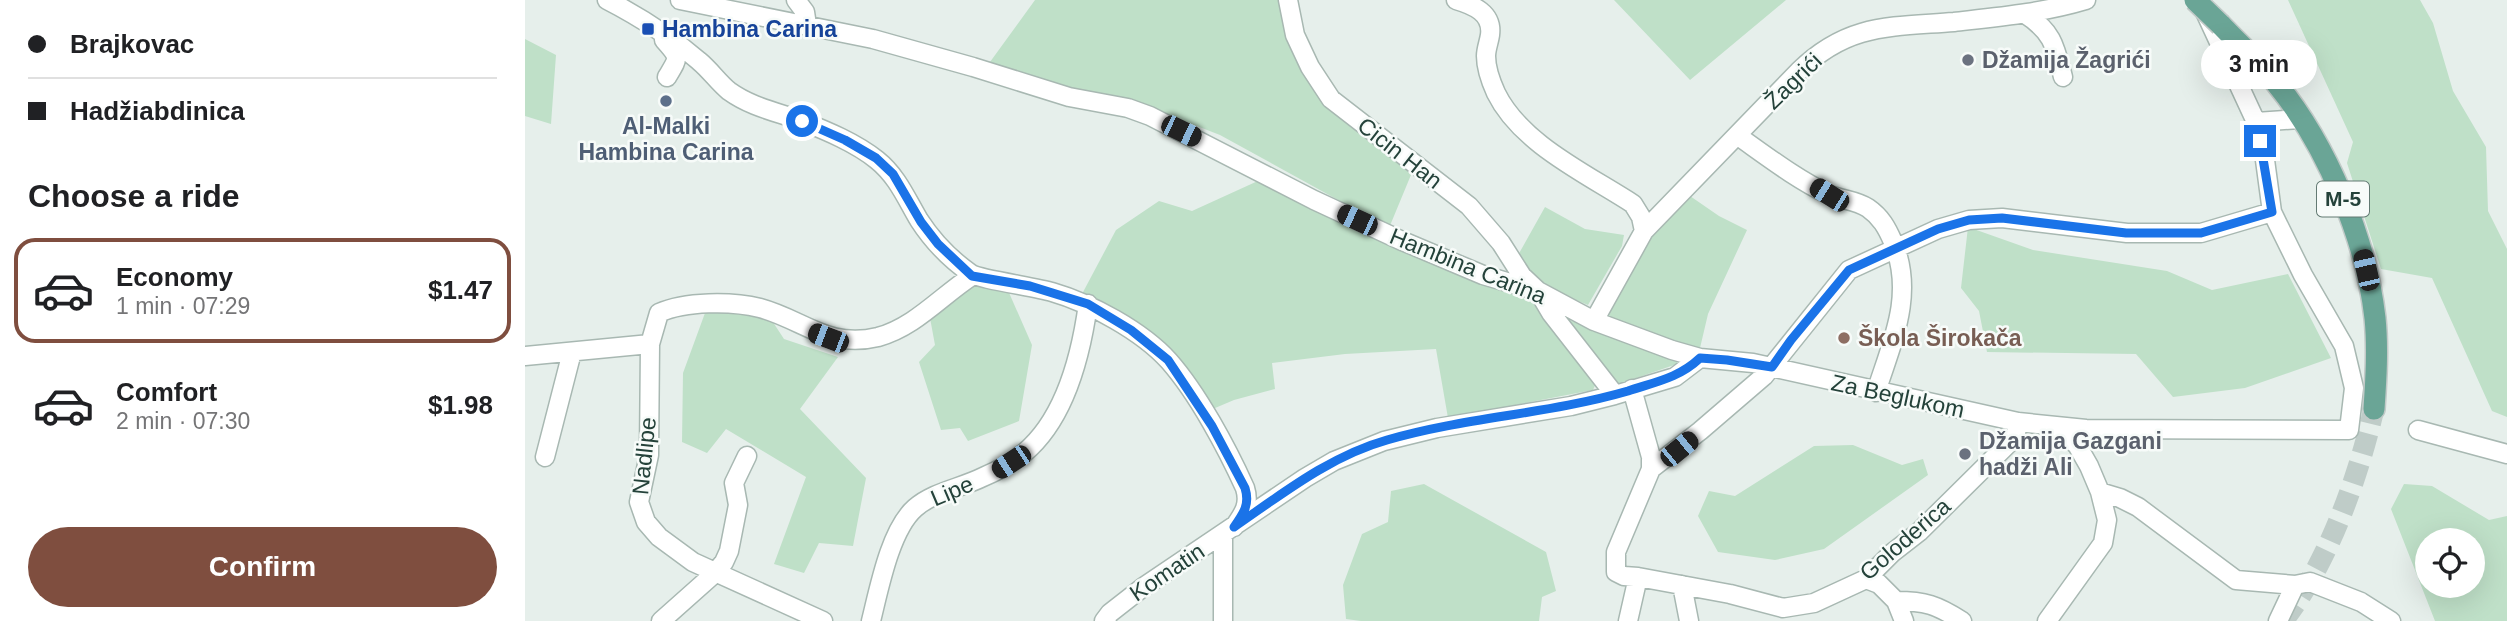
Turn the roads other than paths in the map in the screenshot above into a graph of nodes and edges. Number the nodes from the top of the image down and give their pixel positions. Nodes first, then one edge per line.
1 (607, 0) edge
2 (680, 0) edge
3 (796, 0) edge
4 (1288, 0) edge
5 (1456, 0) edge
6 (2086, 0) edge
7 (2195, 0) edge
8 (2207, 0) edge
9 (2025, 14) junction
10 (650, 24) junction
11 (807, 25) junction
12 (2267, 72) junction
13 (667, 77) dead end
14 (2063, 77) dead end
15 (2241, 89) junction
16 (2300, 119) junction
17 (2256, 122) junction
18 (1738, 136) junction
19 (2272, 212) junction
20 (1644, 230) junction
21 (1895, 247) junction
22 (972, 276) junction
23 (1538, 291) junction
24 (1088, 304) junction
25 (1594, 321) junction
26 (650, 344) junction
27 (572, 352) junction
28 (1700, 358) junction
29 (526, 359) edge
30 (1772, 367) junction
31 (1623, 392) junction
32 (1876, 392) junction
33 (2374, 409) tunnel mouth
34 (2018, 422) junction
35 (2054, 427) junction
36 (2418, 430) dead end
37 (2507, 454) edge
38 (747, 456) dead end
39 (545, 457) dead end
40 (1651, 469) junction
41 (2100, 492) junction
42 (1228, 531) junction
43 (715, 573) junction
44 (1638, 577) junction
45 (1866, 579) junction
46 (1682, 585) junction
47 (2295, 585) junction
48 (1896, 601) junction
49 (1764, 613) edge
50 (661, 621) edge
51 (823, 621) edge
52 (871, 621) edge
53 (1104, 621) edge
54 (1223, 621) edge
55 (1628, 621) edge
56 (1689, 621) edge
57 (1904, 621) edge
58 (1962, 621) edge
59 (2047, 621) edge
60 (2278, 621) edge
61 (2391, 621) edge

1 - 10 street
2 - 11 street, Hambina Carina
3 - 11 street
4 - 23 street, Cicin Han
5 - 20 street
6 - 9 street, Žagrići
7 - 12 main road, M-5, bridge
8 - 15 street
9 - 14 street
9 - 18 street, Žagrići
10 - 13 street
10 - 22 street
11 - 23 street, Hambina Carina
12 - 15 street
12 - 16 main road, M-5
15 - 17 street
16 - 17 street
16 - 33 main road, M-5
17 - 19 street
18 - 20 street, Žagrići
18 - 21 street
19 - 21 street
19 - 35 street, Za Beglukom
20 - 25 street, Žagrići
21 - 30 street
21 - 32 street
22 - 24 street
22 - 26 street, Nadlipe
23 - 25 street, Hambina Carina
23 - 31 street
24 - 42 street
24 - 52 street, Lipe
25 - 28 street, Hambina Carina
26 - 27 street
26 - 43 street, Nadlipe
27 - 29 street
27 - 39 street
28 - 30 street, Za Beglukom
28 - 31 street, Komatin
30 - 32 street, Za Beglukom
30 - 40 street
31 - 40 street
31 - 42 street, Komatin
32 - 34 street, Za Beglukom
34 - 35 street, Za Beglukom
34 - 45 street, Goloderica
35 - 41 street
36 - 37 street
38 - 43 street
40 - 44 street
41 - 47 street
41 - 59 street
42 - 53 street, Komatin
42 - 54 street
43 - 50 street
43 - 51 street, Nadlipe
44 - 46 street, Goloderica
44 - 55 street
45 - 48 street
45 - 49 street, Goloderica
46 - 49 street, Goloderica
46 - 56 street
47 - 60 street
47 - 61 street
48 - 57 street
48 - 58 street

